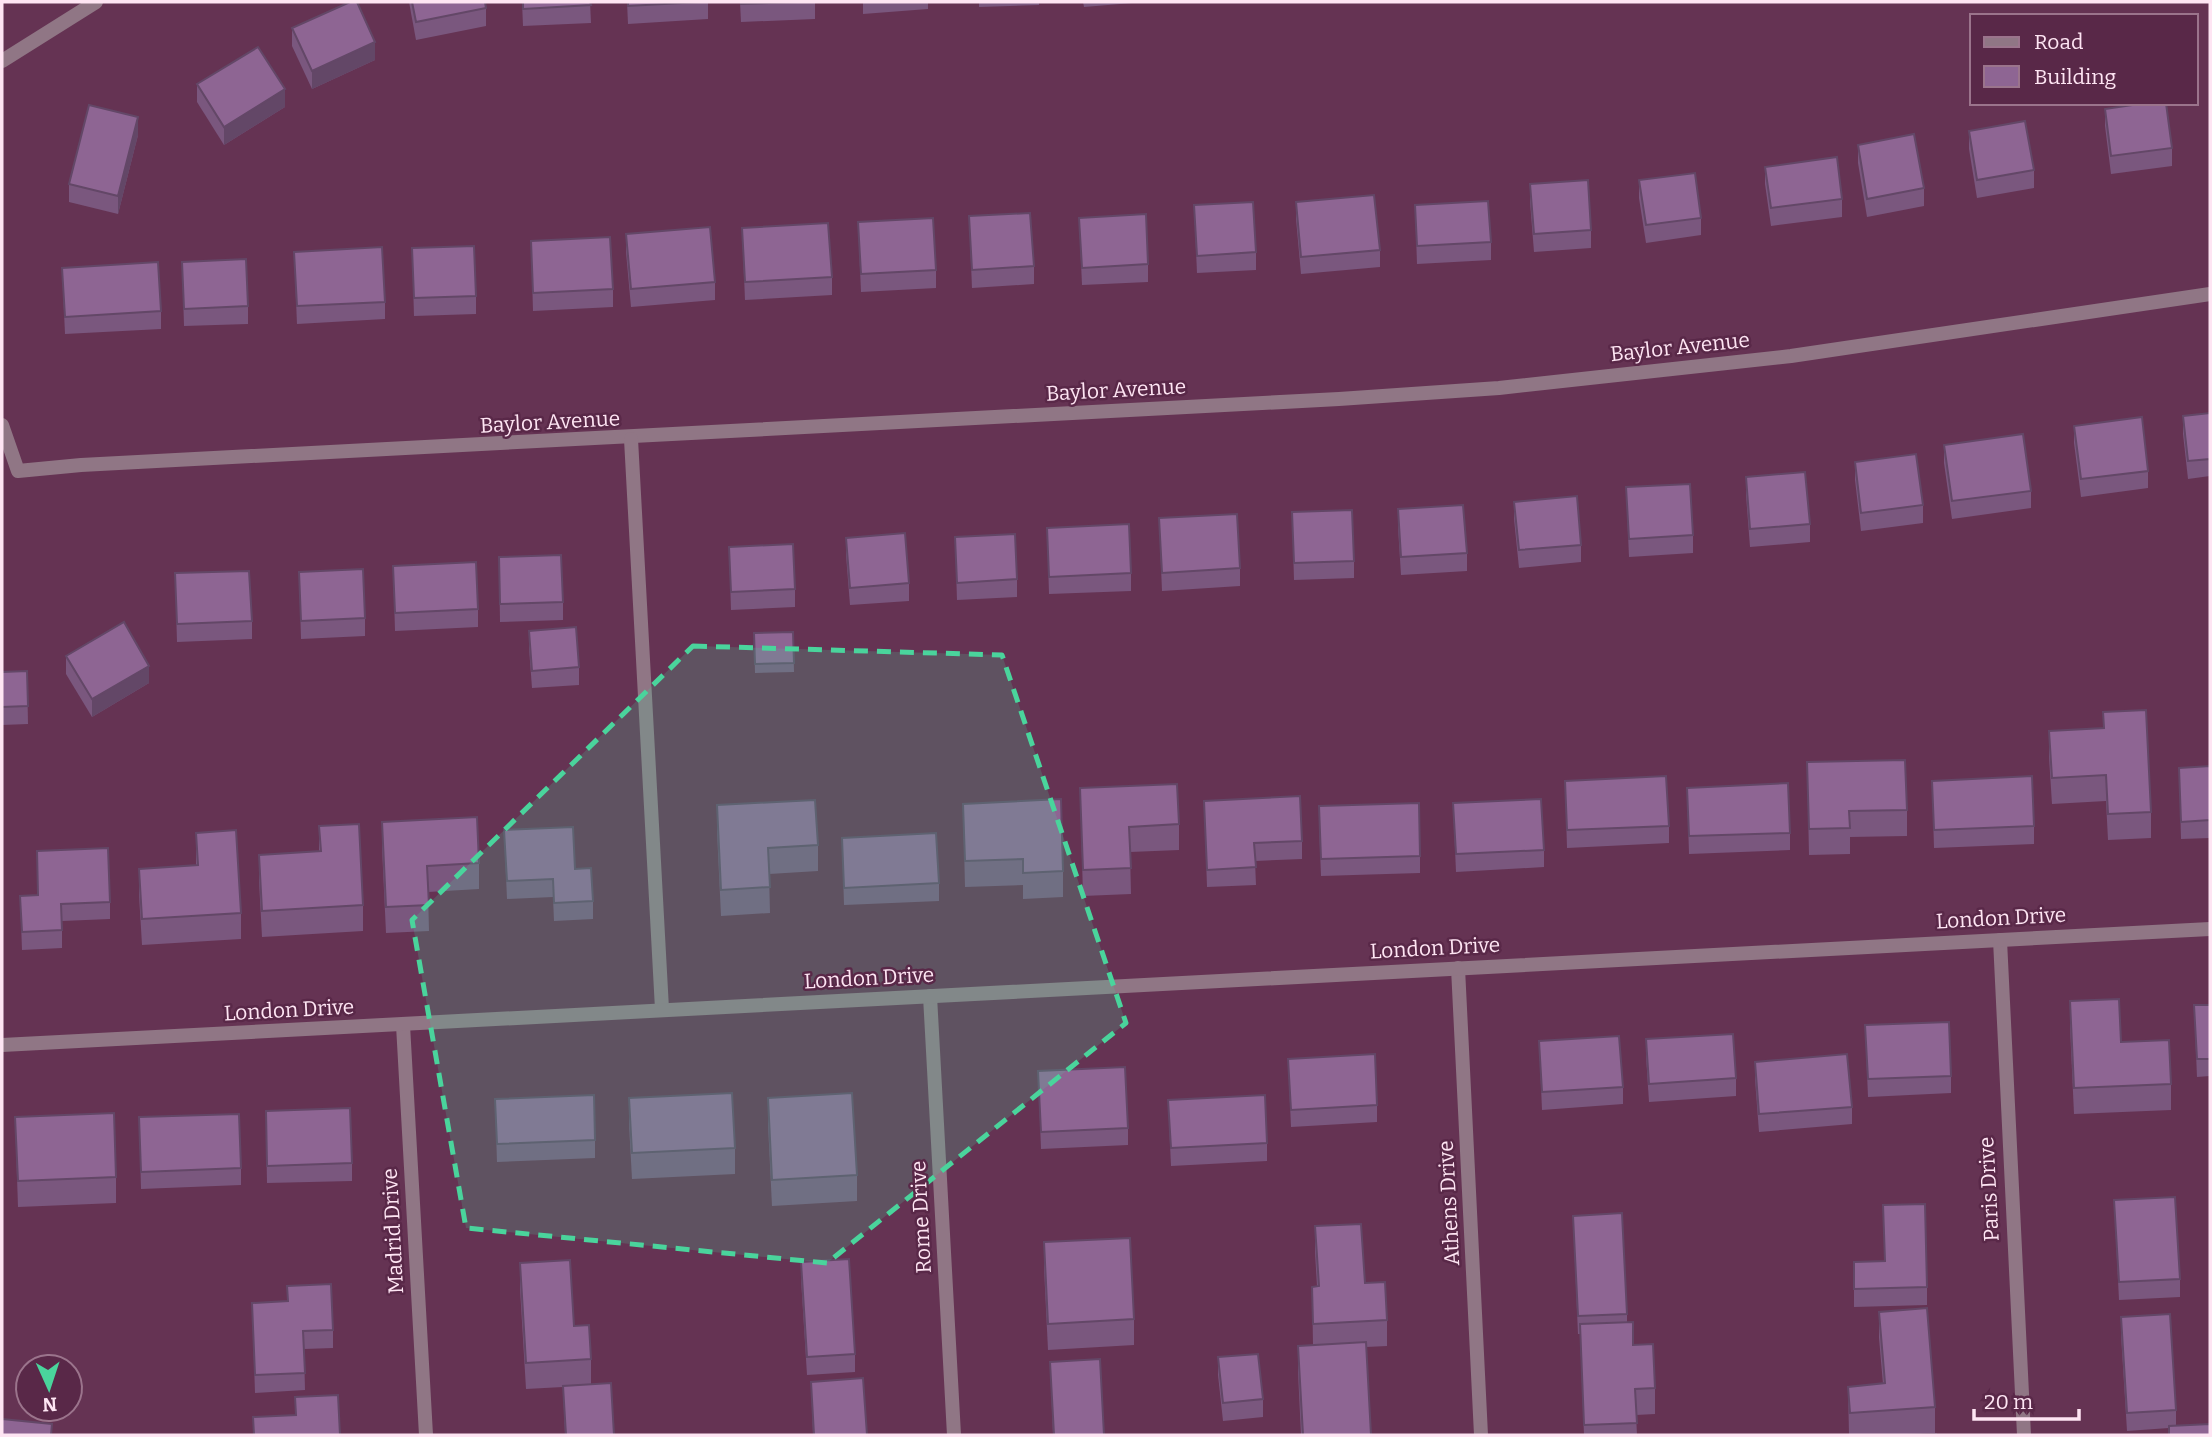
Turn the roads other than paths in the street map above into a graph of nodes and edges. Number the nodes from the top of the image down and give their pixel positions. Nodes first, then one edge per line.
1 (96, 2) edge
2 (2, 61) edge
3 (2210, 294) edge
4 (2, 425) edge
5 (631, 439) junction
6 (2210, 929) edge
7 (2000, 940) junction
8 (1458, 968) junction
9 (930, 996) junction
10 (662, 1009) junction
11 (403, 1025) junction
12 (2, 1045) edge
13 (426, 1435) edge
14 (954, 1435) edge
15 (1481, 1435) edge
16 (2024, 1435) edge

1 - 2 street
3 - 5 street, Baylor Avenue
4 - 5 street, Baylor Avenue
5 - 10 street
6 - 7 street, London Drive
7 - 8 street, London Drive
7 - 16 street, Paris Drive
8 - 9 street, London Drive
8 - 15 street, Athens Drive
9 - 10 street, London Drive
9 - 14 street, Rome Drive
10 - 11 street, London Drive
11 - 12 street, London Drive
11 - 13 street, Madrid Drive

